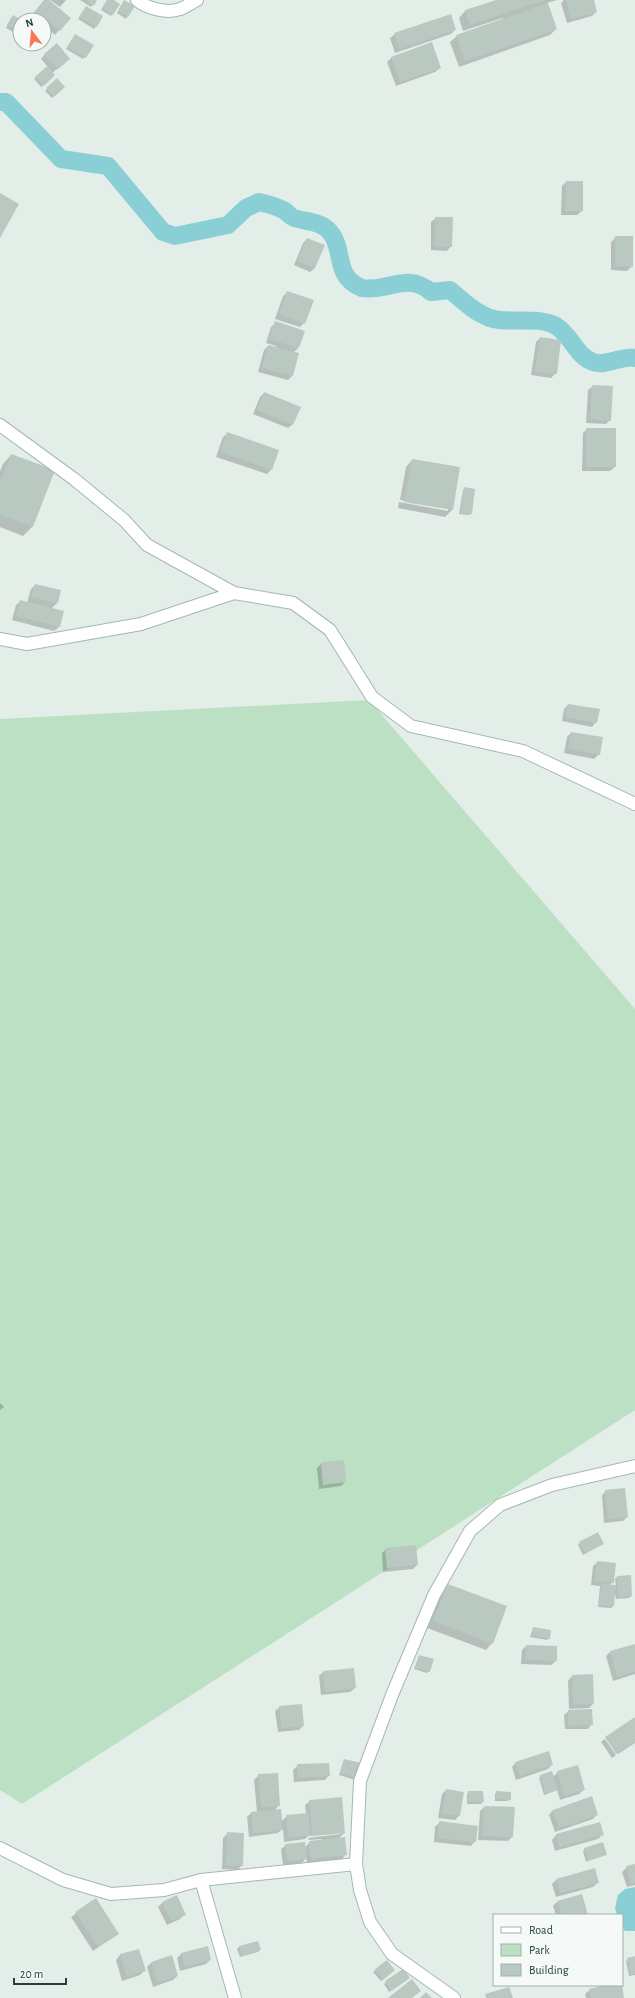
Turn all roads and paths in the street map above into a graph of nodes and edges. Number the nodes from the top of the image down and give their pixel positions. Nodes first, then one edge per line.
1 (136, 0) edge
2 (197, 0) edge
3 (0, 425) edge
4 (234, 593) junction
5 (0, 639) edge
6 (635, 804) edge
7 (635, 1466) edge
8 (0, 1848) edge
9 (356, 1864) junction
10 (201, 1880) junction
11 (235, 1998) edge
12 (454, 1998) edge

1 - 2 street
3 - 4 street
4 - 5 street
4 - 6 street
7 - 9 street
8 - 10 street
9 - 10 street
9 - 12 street
10 - 11 street

